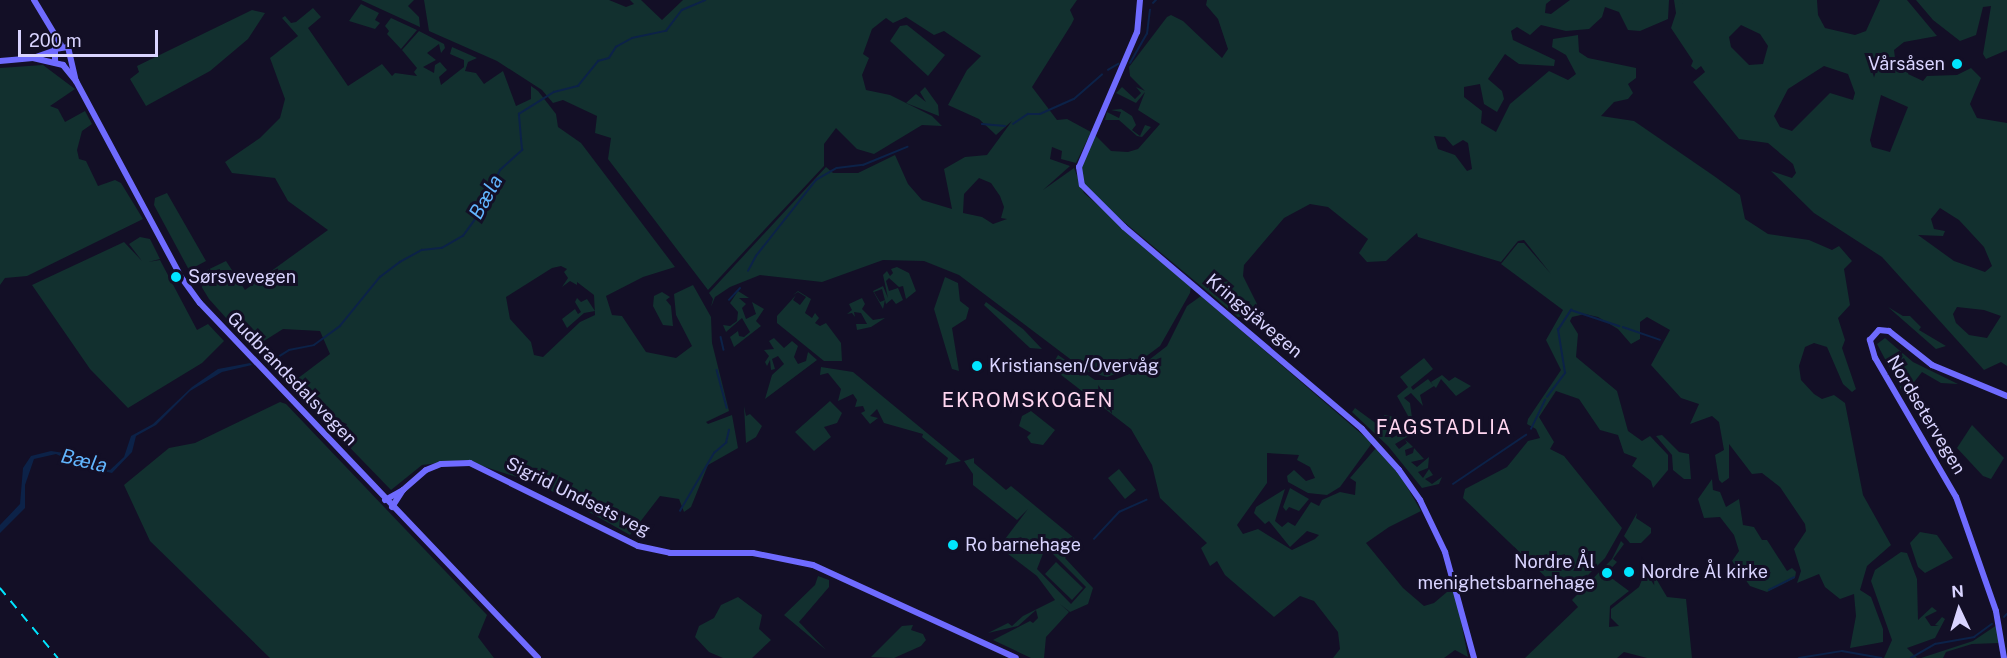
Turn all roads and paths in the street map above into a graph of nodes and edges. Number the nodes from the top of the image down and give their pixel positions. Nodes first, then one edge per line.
1 (34, 0) edge
2 (1140, 0) edge
3 (56, 48) junction
4 (33, 58) junction
5 (0, 61) edge
6 (55, 61) junction
7 (70, 61) junction
8 (63, 65) junction
9 (76, 81) junction
10 (2007, 396) edge
11 (403, 490) junction
12 (385, 500) junction
13 (392, 507) junction
14 (538, 658) edge
15 (1016, 658) edge
16 (1474, 658) edge
17 (2004, 658) edge

1 - 3 street
2 - 16 street, Kringsjåvegen
3 - 4 street
3 - 6 street
3 - 7 street, Gudbrandsdalsvegen
4 - 5 street
4 - 6 street
6 - 8 street
7 - 8 street
7 - 9 street, Gudbrandsdalsvegen
8 - 9 street, Gudbrandsdalsvegen
9 - 12 street, Gudbrandsdalsvegen
10 - 17 street, Nordsetervegen
11 - 12 street, Sigrid Undsets veg
11 - 13 street, Sigrid Undsets veg
11 - 15 street, Sigrid Undsets veg
12 - 13 street, Gudbrandsdalsvegen
13 - 14 street, Gudbrandsdalsvegen

